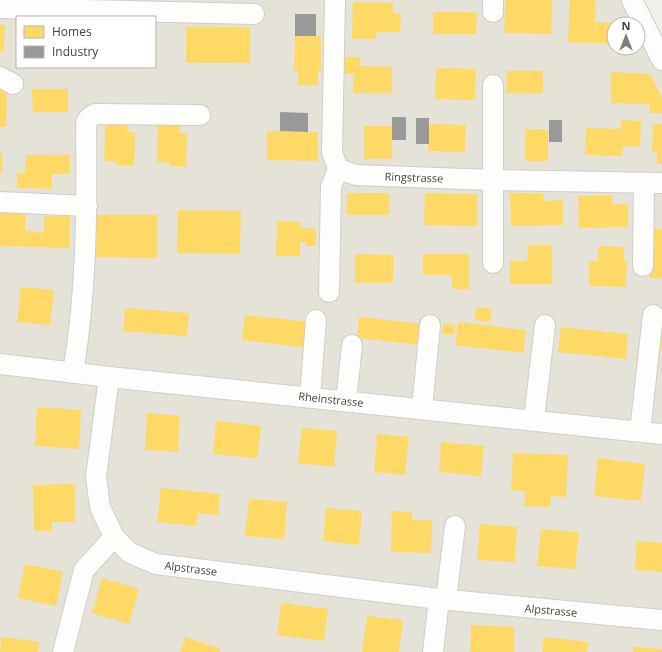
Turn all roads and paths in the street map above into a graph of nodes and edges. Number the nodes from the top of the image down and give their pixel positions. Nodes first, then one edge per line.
1 (335, 0) edge
2 (632, 0) edge
3 (0, 8) edge
4 (254, 14) dead end
5 (662, 60) edge
6 (493, 85) dead end
7 (200, 115) dead end
8 (338, 169) junction
9 (493, 180) junction
10 (653, 183) edge
11 (0, 202) edge
12 (87, 206) junction
13 (493, 263) dead end
14 (643, 266) dead end
15 (329, 292) dead end
16 (653, 315) dead end
17 (316, 320) dead end
18 (430, 325) dead end
19 (545, 325) dead end
20 (352, 345) dead end
21 (0, 364) edge
22 (73, 373) junction
23 (109, 377) junction
24 (310, 397) junction
25 (346, 401) junction
26 (422, 409) junction
27 (534, 419) junction
28 (640, 431) junction
29 (662, 434) edge
30 (455, 526) dead end
31 (114, 537) junction
32 (443, 599) junction
33 (662, 620) edge
34 (63, 652) edge
35 (433, 652) edge

1 - 8 street
2 - 5 street
3 - 4 street
6 - 9 street
7 - 12 street
8 - 9 street, Ringstrasse
8 - 15 street
9 - 10 street, Ringstrasse
9 - 13 street
10 - 14 street
11 - 12 street
12 - 22 street
16 - 28 street
17 - 24 street
18 - 26 street
19 - 27 street
20 - 25 street
21 - 22 street, Rheinstrasse
22 - 23 street, Rheinstrasse
23 - 24 street, Rheinstrasse
23 - 31 street, Alpstrasse
24 - 25 street, Rheinstrasse
25 - 26 street, Rheinstrasse
26 - 27 street, Rheinstrasse
27 - 28 street, Rheinstrasse
28 - 29 street, Rheinstrasse
30 - 32 street
31 - 32 street, Alpstrasse
31 - 34 street
32 - 33 street, Alpstrasse
32 - 35 street

